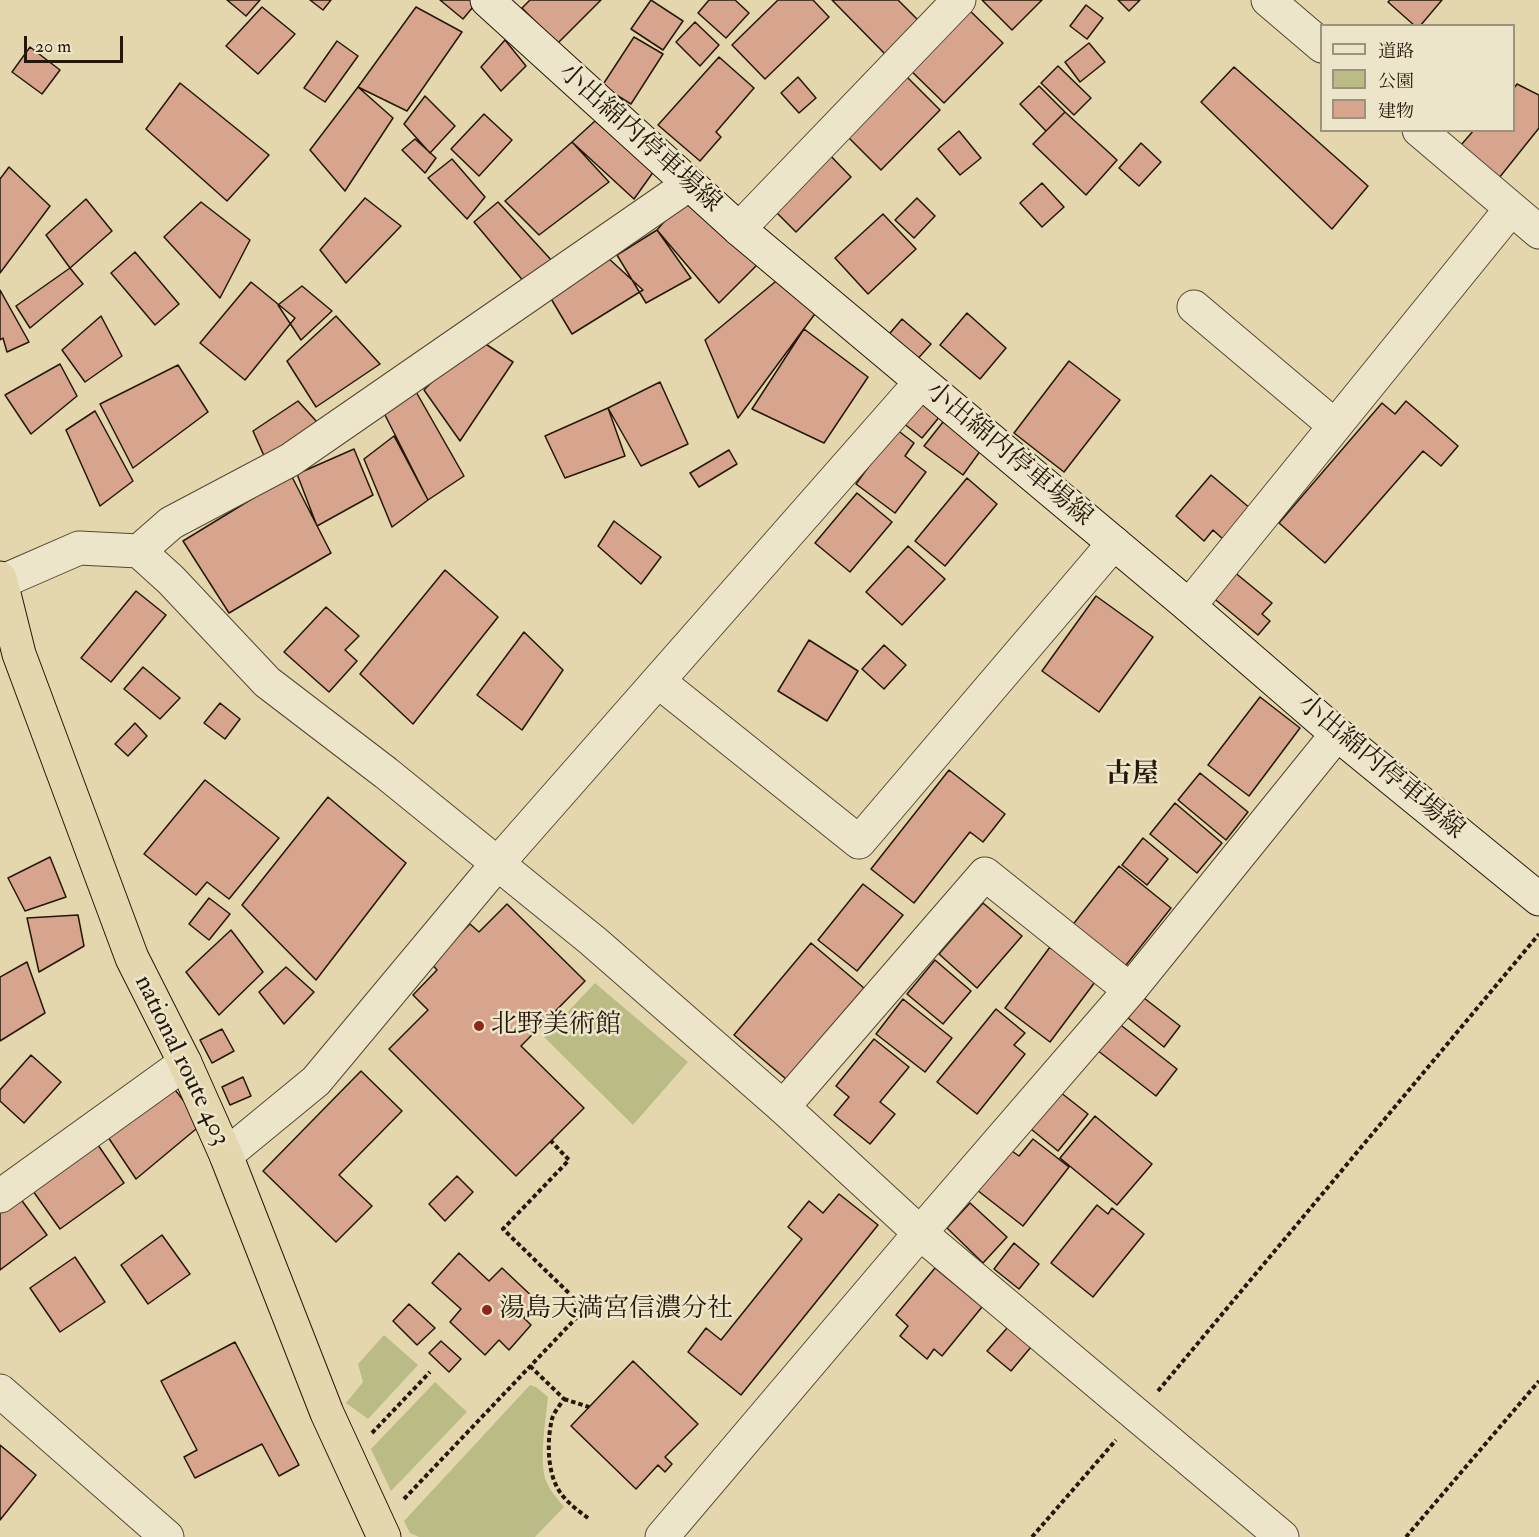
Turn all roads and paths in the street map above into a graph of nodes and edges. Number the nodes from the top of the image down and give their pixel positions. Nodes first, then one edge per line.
1 (486, 0) edge
2 (959, 0) edge
3 (1268, 0) edge
4 (1320, 44) edge
5 (1421, 132) edge
6 (688, 185) junction
7 (1510, 209) junction
8 (739, 229) junction
9 (1539, 232) edge
10 (1194, 307) dead end
11 (921, 382) junction
12 (1335, 426) junction
13 (1114, 543) junction
14 (139, 551) junction
15 (0, 581) edge
16 (1189, 606) junction
17 (658, 681) junction
18 (1337, 734) junction
19 (497, 864) junction
20 (1539, 899) edge
21 (1539, 934) edge
22 (1130, 990) junction
23 (185, 1063) junction
24 (783, 1107) junction
25 (551, 1141) dead end
26 (226, 1155) junction
27 (0, 1196) edge
28 (920, 1233) junction
29 (530, 1366) junction
30 (430, 1372) dead end
31 (1539, 1381) edge
32 (0, 1391) edge
33 (564, 1399) junction
34 (589, 1407) dead end
35 (1137, 1415) junction
36 (369, 1436) dead end
37 (588, 1518) dead end
38 (381, 1531) edge
39 (167, 1537) edge
40 (662, 1537) edge
41 (1032, 1537) edge
42 (1282, 1537) edge
43 (1406, 1537) edge

1 - 6 street, 小出綿内停車場線
2 - 8 street
3 - 4 street
5 - 7 street
6 - 8 street, 小出綿内停車場線
6 - 14 street
7 - 9 street
7 - 12 street
8 - 11 street, 小出綿内停車場線
10 - 12 street
11 - 13 street, 小出綿内停車場線
11 - 17 street
12 - 16 street
13 - 16 street, 小出綿内停車場線
13 - 17 street
14 - 15 street
14 - 19 street
15 - 23 highway, national route 403
16 - 18 street, 小出綿内停車場線
17 - 19 street
18 - 20 street, 小出綿内停車場線
18 - 22 street
19 - 24 street
19 - 26 street
21 - 35 path
22 - 24 street
22 - 28 street
23 - 26 highway, national route 403
23 - 27 street
24 - 28 street
25 - 29 path
26 - 38 highway, national route 403
28 - 35 street
28 - 40 street
29 - 33 path
29 - 38 path
30 - 36 path
31 - 43 path
32 - 39 street
33 - 34 path
33 - 37 path
35 - 41 path
35 - 42 street

